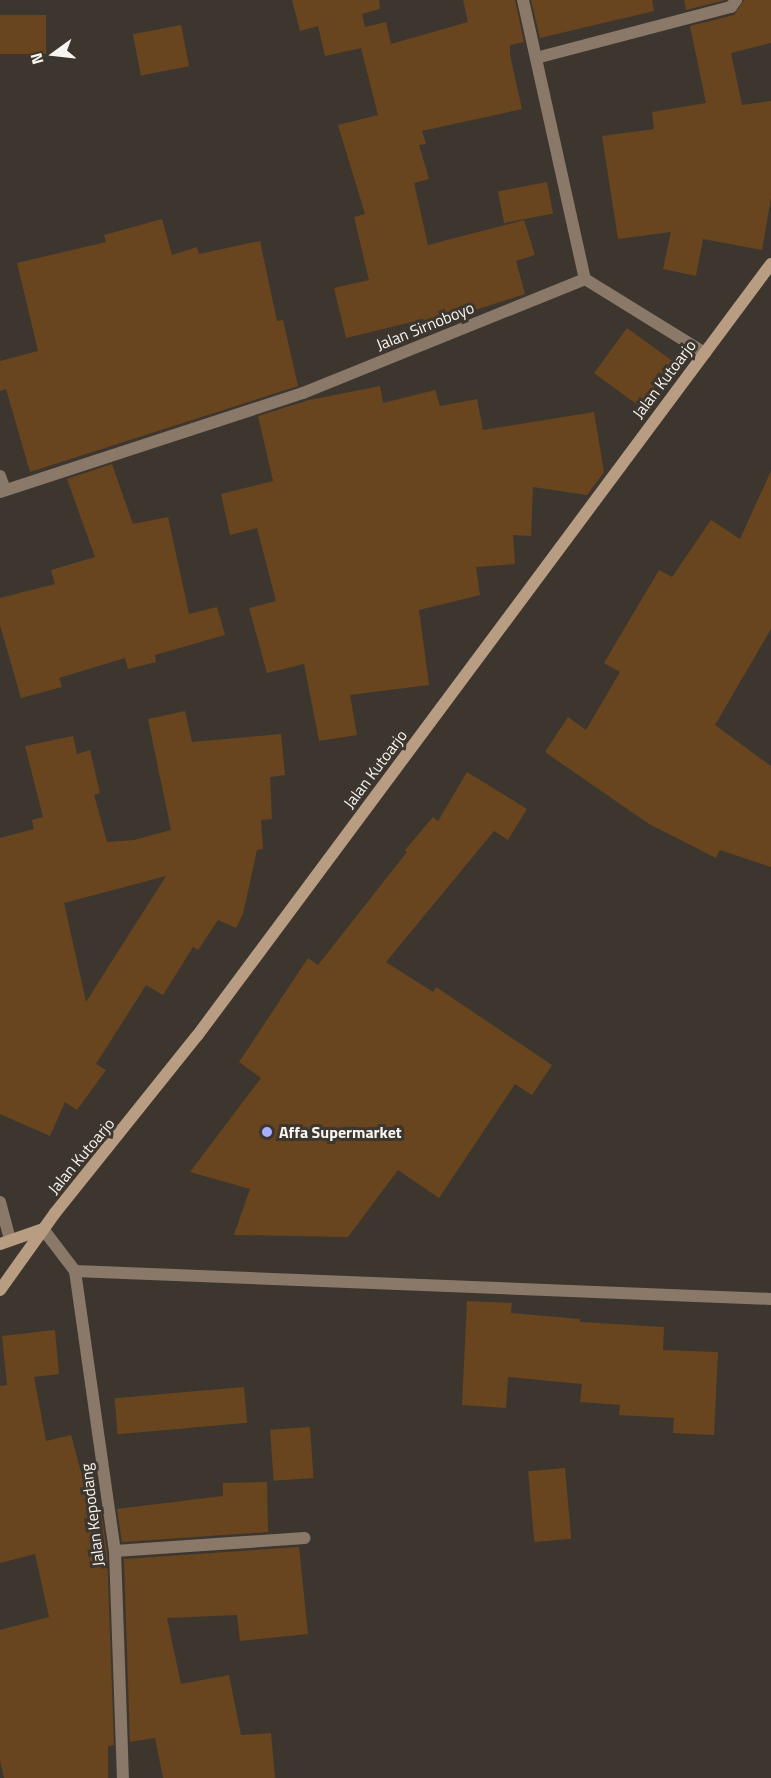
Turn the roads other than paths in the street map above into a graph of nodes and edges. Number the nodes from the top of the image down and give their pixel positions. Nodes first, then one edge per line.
1 (523, 0) edge
2 (736, 0) edge
3 (536, 58) junction
4 (771, 264) edge
5 (585, 279) junction
6 (705, 353) junction
7 (0, 476) edge
8 (2, 491) edge
9 (0, 1202) edge
10 (43, 1229) junction
11 (5, 1242) edge
12 (75, 1271) junction
13 (0, 1290) edge
14 (771, 1299) edge
15 (305, 1538) dead end
16 (115, 1551) junction
17 (123, 1778) edge

1 - 3 street
2 - 3 street
3 - 5 street
4 - 6 main road, Jalan Kutoarjo
5 - 6 street
5 - 8 street, Jalan Sirnoboyo
6 - 10 main road, Jalan Kutoarjo
7 - 8 street, Jalan Sirnoboyo
9 - 11 street
10 - 11 main road
10 - 12 street, Jalan Kepodang
10 - 13 main road, Jalan Kutoarjo
12 - 14 street
12 - 16 street, Jalan Kepodang
15 - 16 street
16 - 17 street, Jalan Kepodang

